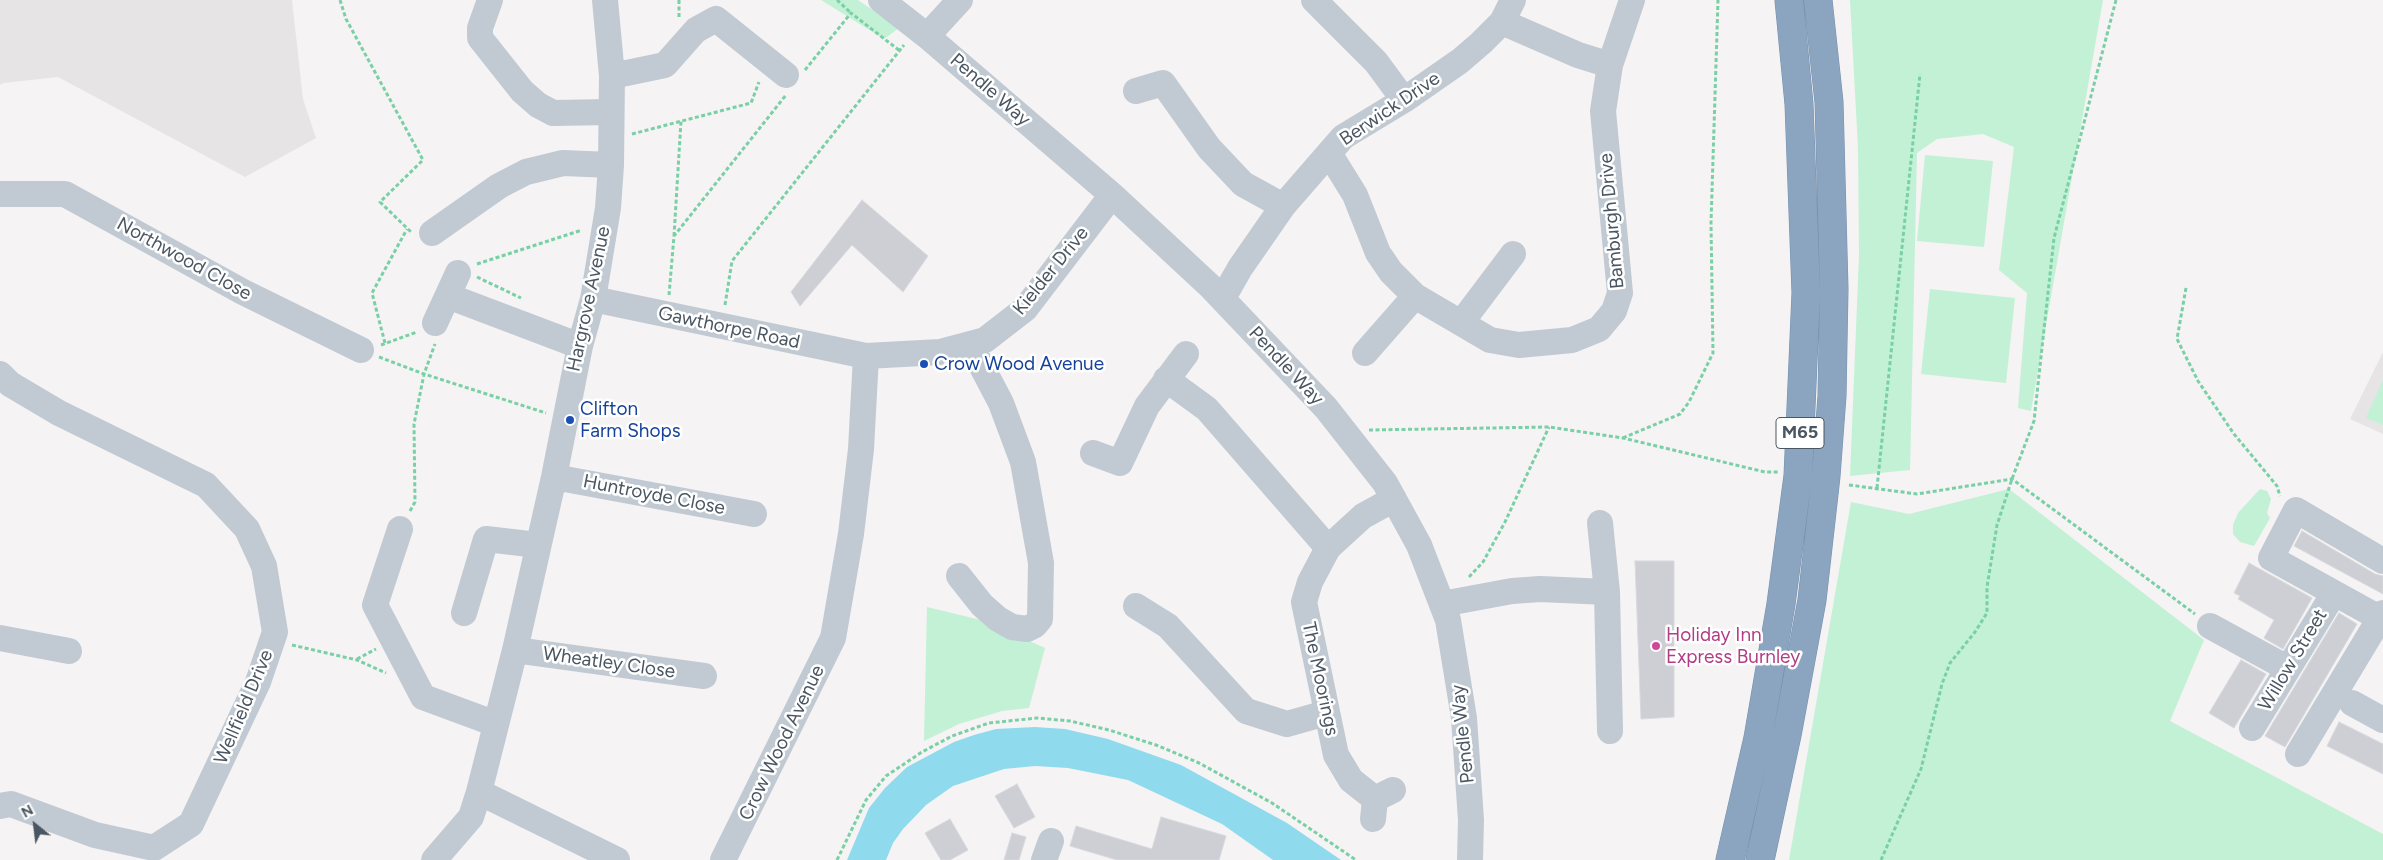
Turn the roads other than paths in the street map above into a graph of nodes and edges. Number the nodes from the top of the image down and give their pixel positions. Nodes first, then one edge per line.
1 (490, 0) edge
2 (605, 0) edge
3 (881, 0) edge
4 (960, 0) edge
5 (1314, 0) edge
6 (1632, 0) edge
7 (1788, 0) edge
8 (1818, 0) edge
9 (1508, 11) edge
10 (922, 33) junction
11 (1610, 65) junction
12 (786, 75) road end
13 (612, 76) junction
14 (1136, 91) dead end
15 (1404, 100) junction
16 (611, 112) junction
17 (611, 152) junction
18 (1329, 152) junction
19 (0, 194) edge
20 (1112, 195) junction
21 (1282, 206) junction
22 (432, 233) dead end
23 (1512, 254) dead end
24 (1415, 296) junction
25 (1223, 298) junction
26 (593, 300) junction
27 (435, 323) road end
28 (1461, 323) junction
29 (970, 344) junction
30 (580, 346) junction
31 (361, 350) road end
32 (1365, 353) dead end
33 (1186, 354) dead end
34 (866, 356) junction
35 (0, 374) edge
36 (1166, 379) junction
37 (1092, 453) dead end
38 (554, 477) junction
39 (1394, 499) junction
40 (754, 514) dead end
41 (1600, 523) dead end
42 (400, 529) road end
43 (538, 545) junction
44 (1328, 548) junction
45 (2383, 561) edge
46 (959, 576) dead end
47 (1607, 592) junction
48 (2334, 593) junction
49 (1451, 602) junction
50 (1136, 606) dead end
51 (464, 613) dead end
52 (2382, 617) edge
53 (2210, 626) road end
54 (0, 638) edge
55 (514, 650) junction
56 (69, 651) dead end
57 (2287, 668) junction
58 (704, 676) dead end
59 (2352, 703) dead end
60 (1326, 713) junction
61 (2383, 720) edge
62 (496, 724) junction
63 (2252, 728) dead end
64 (1610, 730) dead end
65 (2298, 754) dead end
66 (479, 792) junction
67 (1380, 803) dead end
68 (0, 806) edge
69 (152, 854) edge
70 (434, 860) edge
71 (617, 860) edge
72 (723, 860) edge
73 (1470, 860) edge
74 (1730, 860) edge
75 (1760, 860) edge

1 - 16 street
2 - 13 street, Hargrove Avenue
3 - 10 street, Pendle Way
4 - 10 street
5 - 15 street
6 - 11 street, Bamburgh Drive
7 - 74 highway, M65
8 - 75 highway, M65
9 - 11 street
9 - 15 street, Berwick Drive
10 - 20 street, Pendle Way
11 - 28 street, Bamburgh Drive
12 - 13 street
13 - 16 street, Hargrove Avenue
14 - 21 street
15 - 18 street, Berwick Drive
16 - 17 street, Hargrove Avenue
17 - 22 street
17 - 26 street, Hargrove Avenue
18 - 21 street, Berwick Drive
18 - 24 street, Bamburgh Drive
19 - 31 street, Northwood Close
20 - 25 street, Pendle Way
20 - 29 street, Kielder Drive
21 - 25 street, Berwick Drive
23 - 28 street
24 - 28 street, Bamburgh Drive
24 - 32 street
25 - 39 street, Pendle Way
26 - 30 street, Hargrove Avenue
26 - 34 street, Gawthorpe Road
27 - 30 street
29 - 34 street, Kielder Drive
29 - 46 street
30 - 38 street, Hargrove Avenue
33 - 36 street
34 - 72 street, Crow Wood Avenue
35 - 69 street, Wellfield Drive
36 - 37 street
36 - 44 street
38 - 40 street, Huntroyde Close
38 - 43 street, Hargrove Avenue
39 - 44 street, The Moorings
39 - 49 street, Pendle Way
41 - 47 street
42 - 62 street
43 - 51 street
43 - 55 street, Hargrove Avenue
44 - 60 street, The Moorings
45 - 48 street
47 - 49 street
47 - 64 street
48 - 52 street
48 - 57 street, Willow Street
49 - 73 street, Pendle Way
50 - 60 street
52 - 65 street
53 - 57 street
54 - 56 street
55 - 58 street, Wheatley Close
55 - 62 street, Hargrove Avenue
57 - 63 street, Willow Street
59 - 61 street
60 - 67 street, The Moorings
62 - 66 street, Hargrove Avenue
66 - 70 street, Hargrove Avenue
66 - 71 street
68 - 69 street, Wellfield Drive

